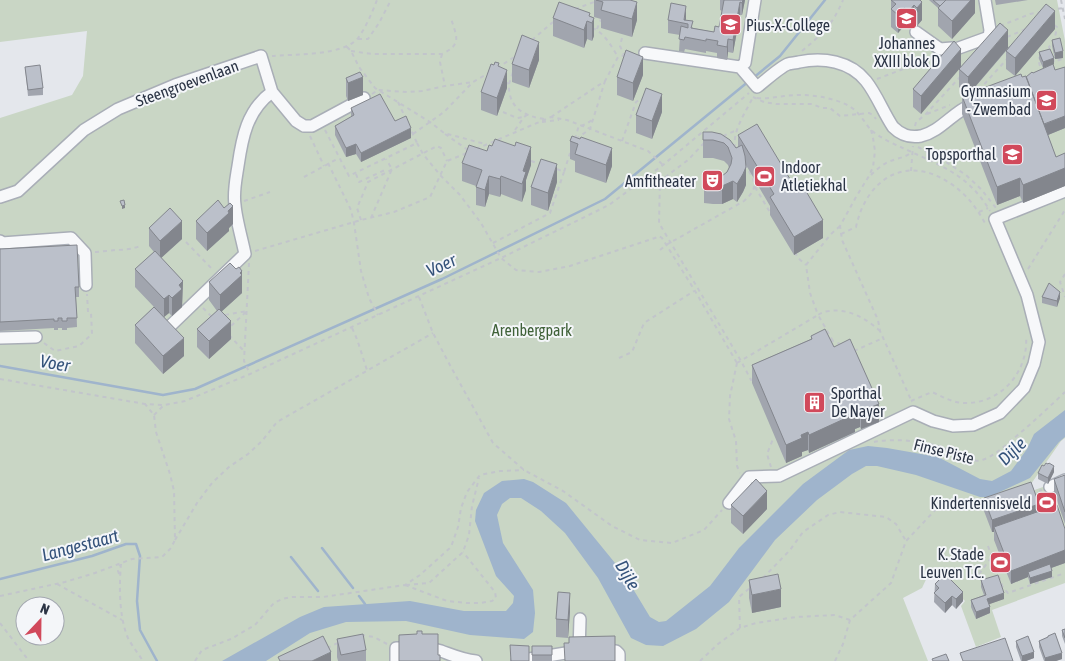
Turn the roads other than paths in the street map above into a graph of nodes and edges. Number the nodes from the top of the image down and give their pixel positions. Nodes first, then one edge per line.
1 (755, 0) edge
2 (985, 0) edge
3 (916, 32) dead end
4 (645, 53) road end
5 (742, 70) junction
6 (272, 92) junction
7 (364, 98) dead end
8 (986, 100) edge
9 (1065, 192) edge
10 (0, 197) edge
11 (0, 241) edge
12 (86, 285) road end
13 (166, 330) edge
14 (36, 337) road end
15 (0, 338) edge
16 (1065, 480) edge
17 (1050, 487) dead end
18 (729, 503) road end
19 (580, 619) dead end
20 (579, 650) junction
21 (447, 657) edge
22 (396, 661) edge
23 (476, 661) edge
24 (517, 661) edge
25 (619, 661) edge

1 - 5 street
2 - 3 street
4 - 5 street
5 - 8 street
6 - 7 street
6 - 10 street, Steengroevenlaan
6 - 13 street
9 - 18 street
11 - 12 street
14 - 15 street
16 - 17 street
19 - 20 street
20 - 24 street
20 - 25 street
21 - 22 street
21 - 23 street

